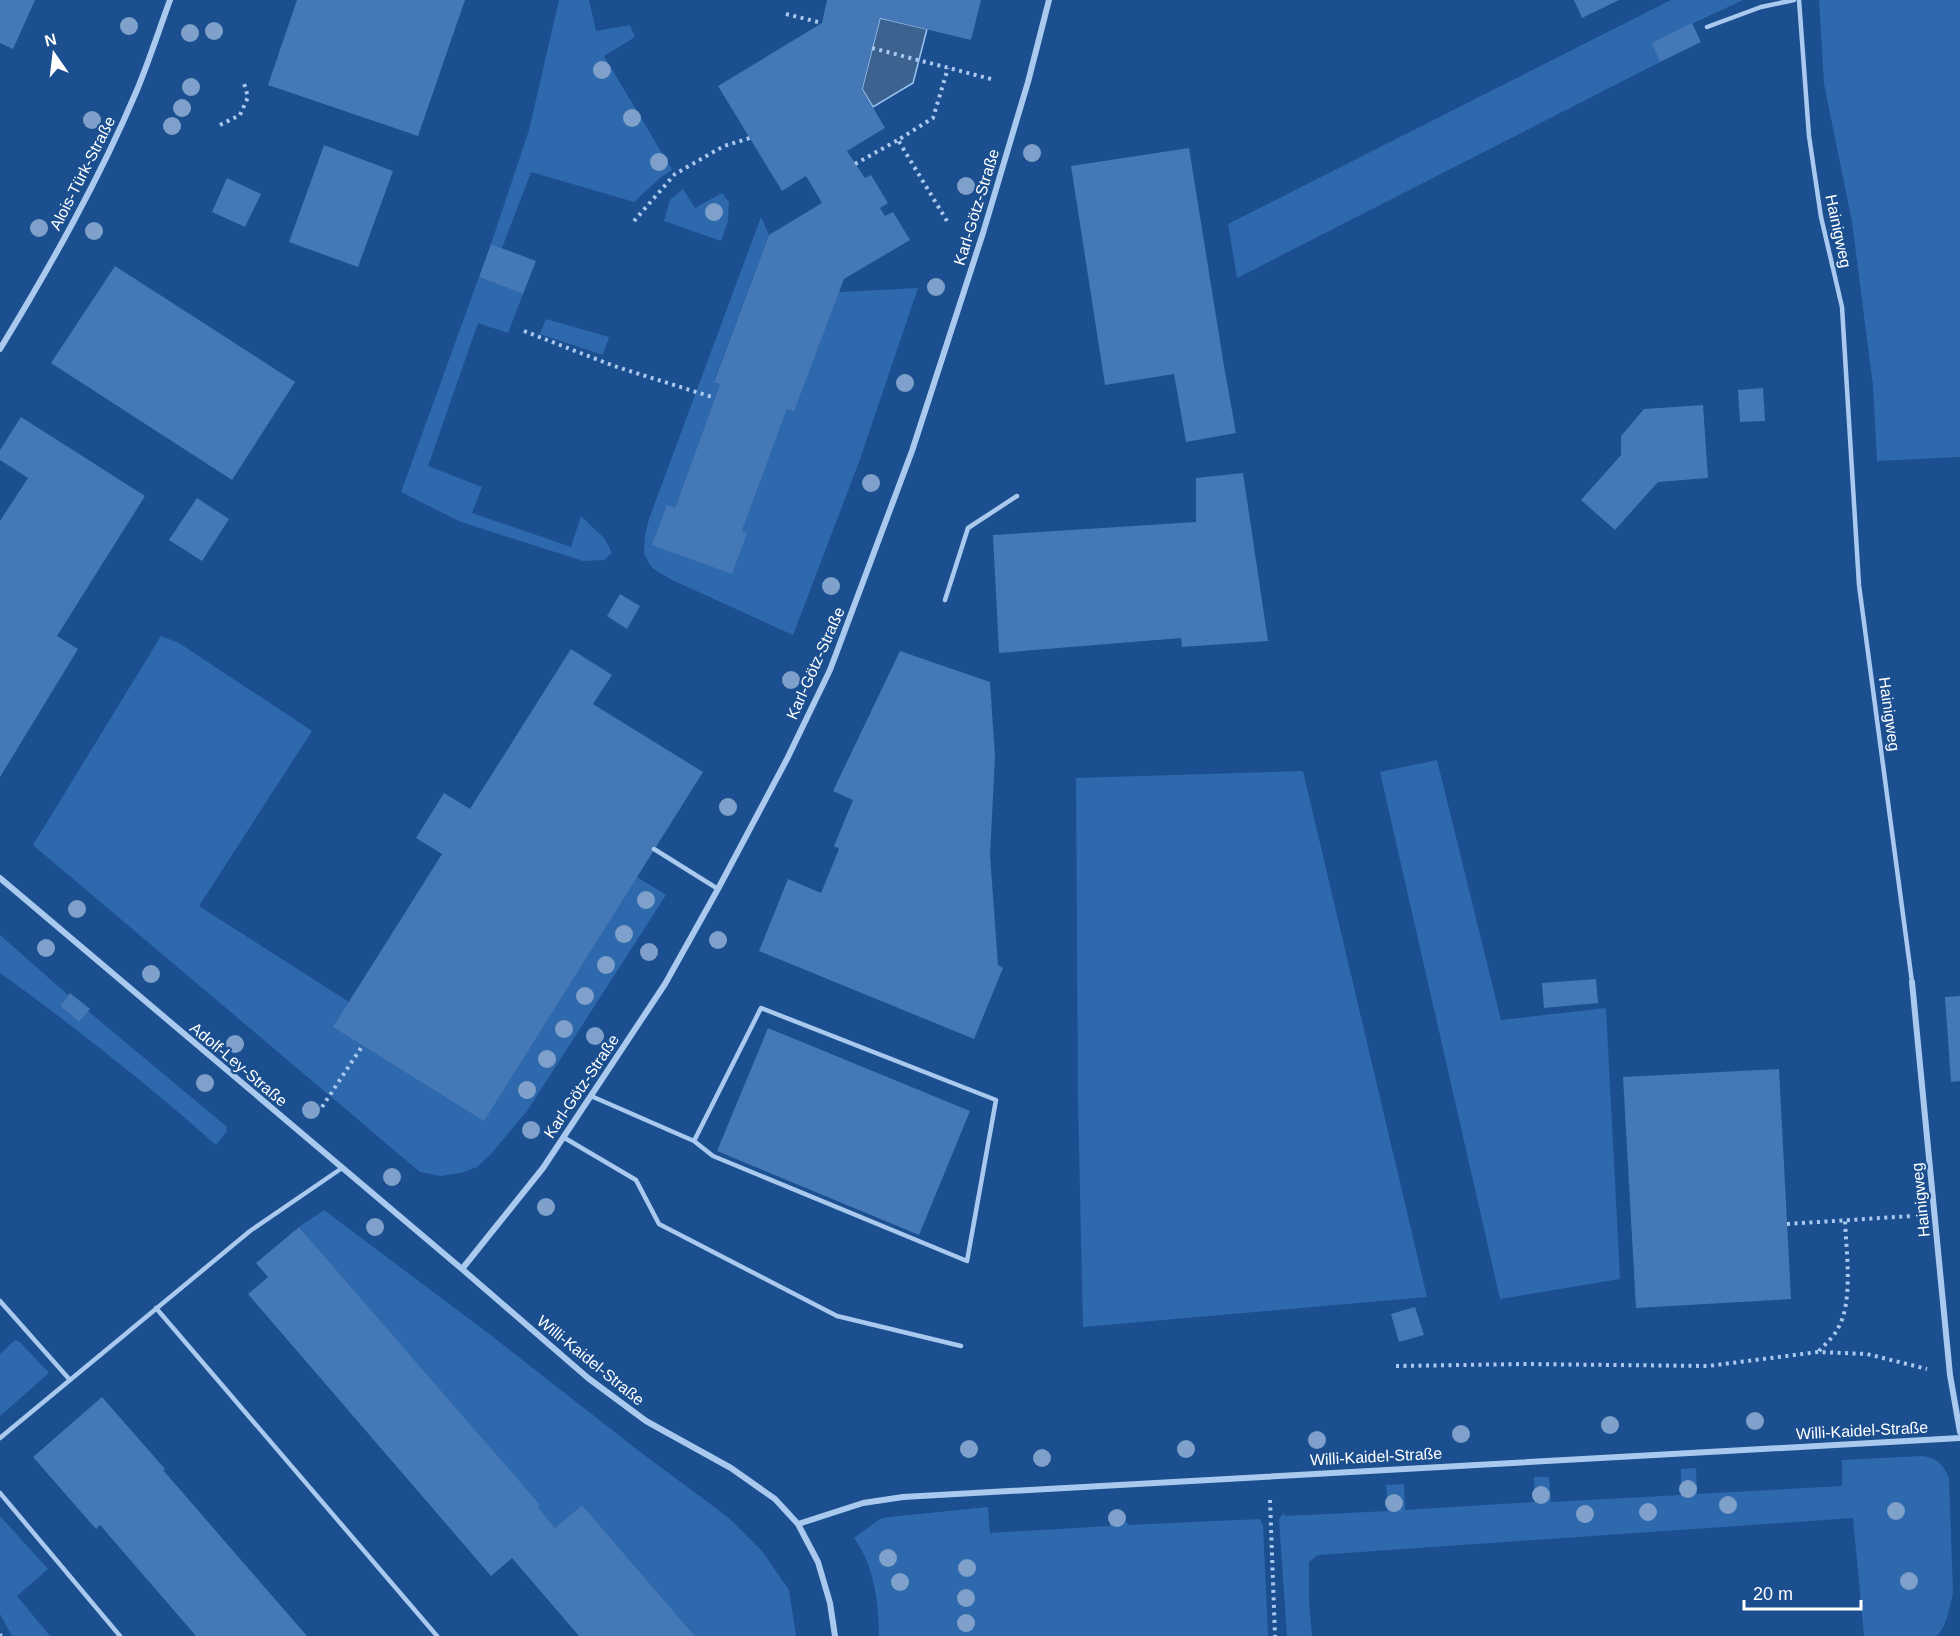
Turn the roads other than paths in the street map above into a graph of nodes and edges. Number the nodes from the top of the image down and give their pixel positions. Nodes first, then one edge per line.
1 (170, 0) edge
2 (1049, 0) edge
3 (1794, 0) edge
4 (1799, 0) edge
5 (1707, 27) dead end
6 (0, 349) edge
7 (1017, 496) dead end
8 (945, 600) dead end
9 (654, 849) dead end
10 (0, 878) edge
11 (718, 890) junction
12 (1912, 982) joint
13 (591, 1096) junction
14 (563, 1137) junction
15 (694, 1141) junction
16 (342, 1168) junction
17 (462, 1269) junction
18 (0, 1301) edge
19 (156, 1308) junction
20 (961, 1346) dead end
21 (70, 1380) junction
22 (1960, 1432) edge
23 (0, 1438) edge
24 (1960, 1438) edge
25 (0, 1492) edge
26 (798, 1524) junction
27 (120, 1636) edge
28 (437, 1636) edge
29 (835, 1636) edge

1 - 6 street, Alois-Türk-Straße
2 - 11 street, Karl-Götz-Straße
3 - 5 lane
4 - 12 lane, Hainigweg
7 - 8 lane
9 - 11 lane
10 - 16 street, Adolf-Ley-Straße
11 - 13 street, Karl-Götz-Straße
12 - 22 street, Hainigweg
13 - 14 street, Karl-Götz-Straße
13 - 15 lane
14 - 17 street, Karl-Götz-Straße
14 - 20 lane
15 - 15 lane
16 - 17 street, Adolf-Ley-Straße
16 - 19 lane
17 - 26 street, Willi-Kaidel-Straße
18 - 21 lane
19 - 21 lane
19 - 28 lane
21 - 23 lane
24 - 26 street, Willi-Kaidel-Straße
25 - 27 lane
26 - 29 street, Willi-Kaidel-Straße

